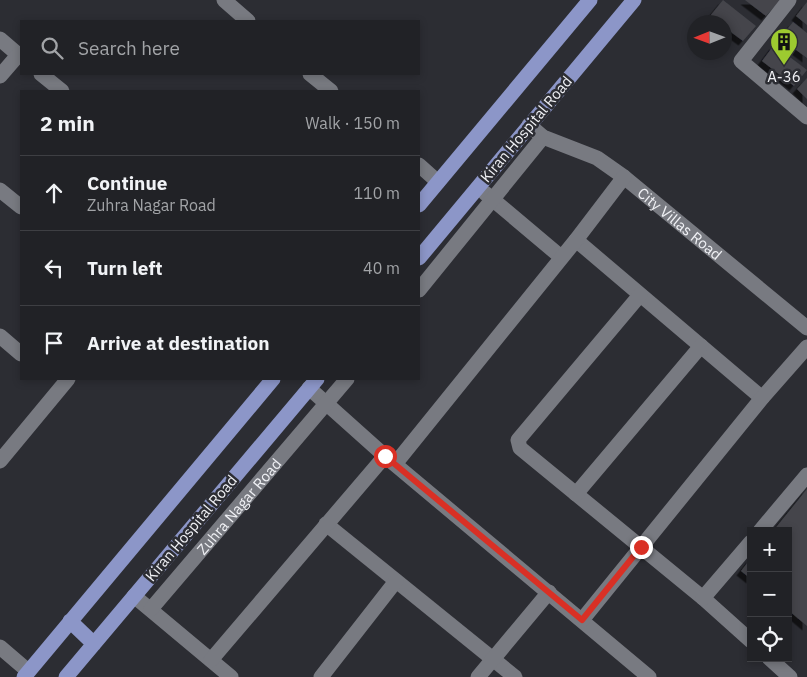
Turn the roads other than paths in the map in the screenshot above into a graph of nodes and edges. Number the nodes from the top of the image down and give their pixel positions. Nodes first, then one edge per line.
1 (224, 0) edge
2 (590, 0) edge
3 (634, 0) edge
4 (789, 0) edge
5 (247, 20) edge
6 (0, 38) edge
7 (20, 56) edge
8 (42, 75) edge
9 (311, 75) edge
10 (0, 76) edge
11 (61, 90) edge
12 (330, 90) edge
13 (807, 116) edge
14 (529, 125) junction
15 (543, 137) junction
16 (420, 166) edge
17 (624, 177) junction
18 (438, 182) junction
19 (478, 187) junction
20 (0, 190) edge
21 (492, 199) junction
22 (420, 204) edge
23 (20, 205) edge
24 (576, 240) junction
25 (420, 257) edge
26 (561, 257) junction
27 (420, 289) edge
28 (640, 295) junction
29 (807, 328) edge
30 (0, 336) edge
31 (701, 346) junction
32 (807, 347) edge
33 (20, 353) edge
34 (272, 380) edge
35 (346, 380) edge
36 (60, 382) edge
37 (313, 383) edge
38 (762, 398) junction
39 (326, 404) junction
40 (390, 460) junction
41 (0, 461) edge
42 (807, 475) edge
43 (576, 494) junction
44 (326, 524) junction
45 (763, 527) edge
46 (641, 547) junction
47 (747, 547) edge
48 (396, 580) junction
49 (549, 592) junction
50 (134, 596) junction
51 (703, 598) junction
52 (151, 609) junction
53 (582, 620) junction
54 (70, 621) junction
55 (747, 637) edge
56 (94, 644) junction
57 (0, 647) edge
58 (493, 659) junction
59 (211, 660) junction
60 (774, 662) edge
61 (26, 674) edge
62 (66, 677) edge
63 (231, 677) edge
64 (321, 677) edge
65 (478, 677) edge
66 (515, 677) edge
67 (649, 677) edge
68 (790, 677) edge

1 - 5 street
2 - 18 main road
3 - 14 main road, Kiran Hospital Road
4 - 13 street
6 - 7 street
7 - 10 street
8 - 11 street
9 - 12 street
14 - 15 street, City Villas Road
14 - 19 main road, Kiran Hospital Road
15 - 17 street, City Villas Road
15 - 21 street
16 - 18 street
17 - 24 street
17 - 29 street, City Villas Road
18 - 22 main road
19 - 21 street
19 - 25 main road, Kiran Hospital Road
20 - 23 street
21 - 26 street
21 - 27 street
24 - 26 street
24 - 28 street
26 - 40 street
28 - 31 street
28 - 43 street
30 - 33 street
31 - 38 street
31 - 43 street
32 - 38 street
34 - 54 main road
35 - 39 street, Zuhra Nagar Road
36 - 41 street
37 - 39 street
37 - 50 main road, Kiran Hospital Road
38 - 46 street
39 - 40 street
39 - 52 street, Zuhra Nagar Road
40 - 44 street
40 - 49 street
42 - 45 street
43 - 46 street
44 - 48 street
44 - 59 street
46 - 51 street
46 - 53 street
47 - 51 street
48 - 58 street
48 - 64 street
49 - 53 street
49 - 58 street
50 - 52 street
50 - 56 main road, Kiran Hospital Road
51 - 55 street
52 - 59 street
53 - 67 street
54 - 56 main road
54 - 61 main road
56 - 62 main road, Kiran Hospital Road
57 - 61 street
58 - 65 street
58 - 66 street
59 - 63 street
60 - 68 street

